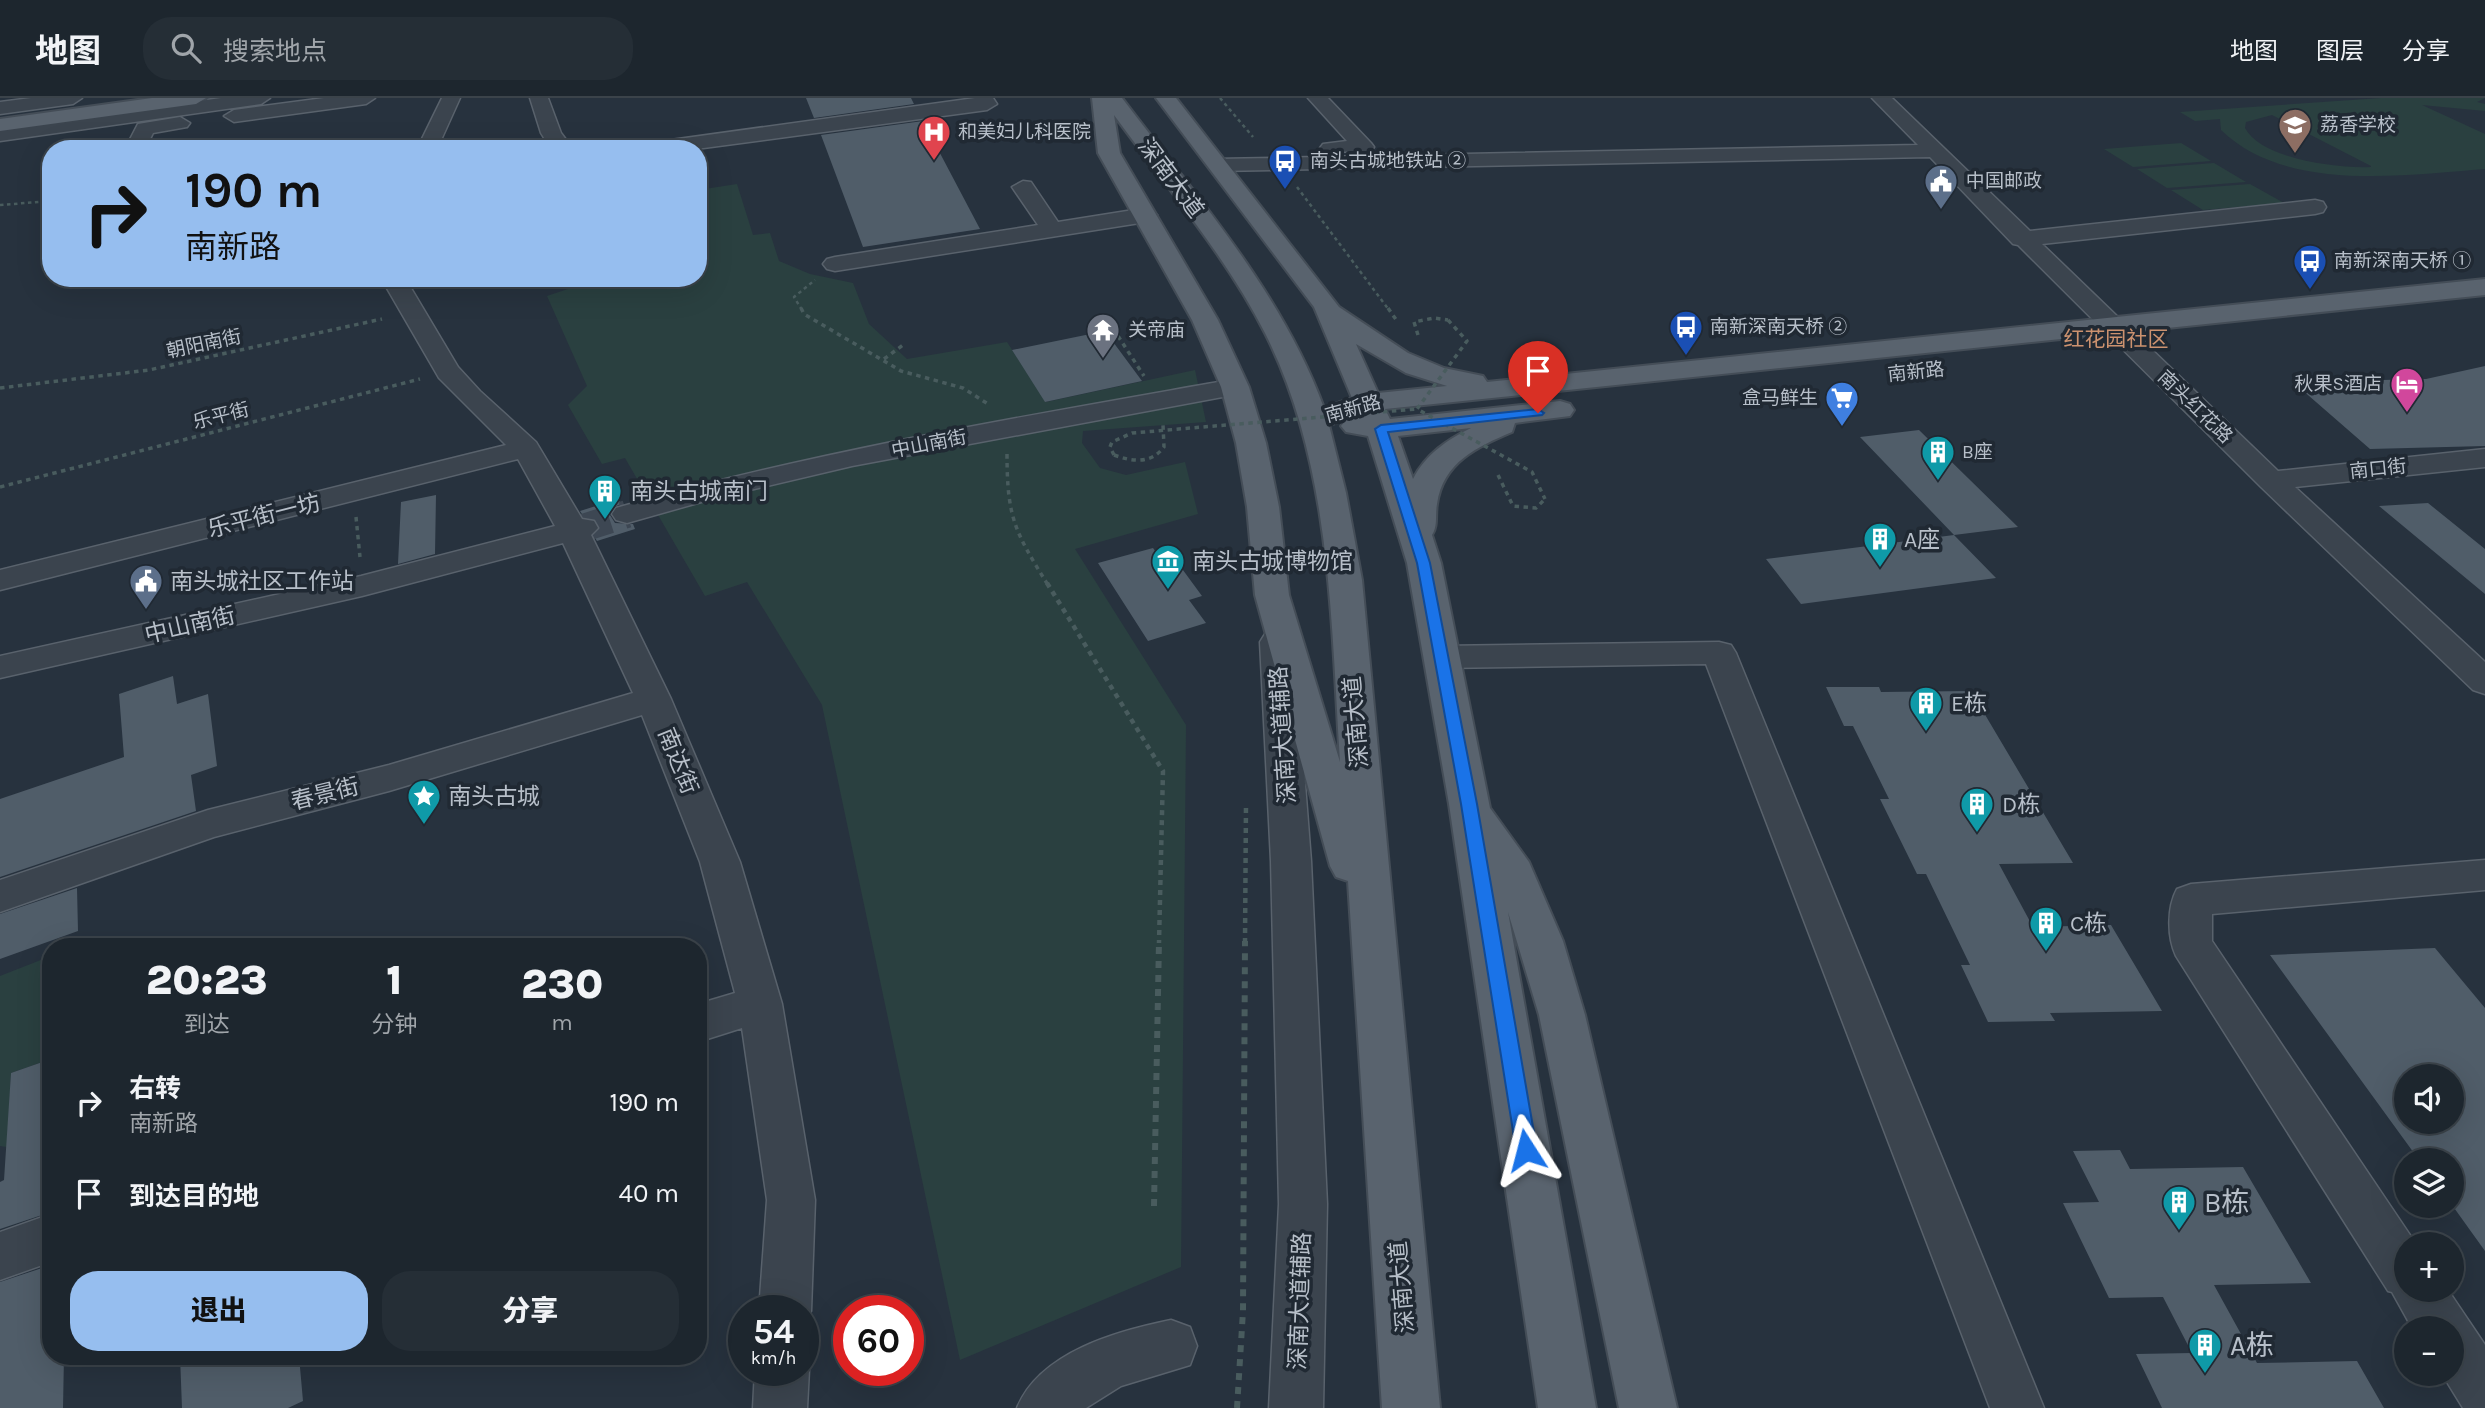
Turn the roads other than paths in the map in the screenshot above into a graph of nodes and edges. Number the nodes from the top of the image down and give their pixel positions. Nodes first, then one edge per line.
1 (73, 98) edge
2 (128, 98) edge
3 (196, 98) edge
4 (261, 98) edge
5 (366, 98) edge
6 (452, 98) edge
7 (539, 98) edge
8 (984, 98) edge
9 (1102, 98) edge
10 (1112, 98) edge
11 (1166, 98) edge
12 (1317, 98) edge
13 (1881, 98) edge
14 (0, 108) edge
15 (0, 116) edge
16 (0, 125) edge
17 (0, 135) edge
18 (139, 140) edge
19 (431, 140) edge
20 (556, 140) edge
21 (707, 141) edge
22 (1933, 151) junction
23 (1211, 158) junction
24 (1024, 187) dead end
25 (2315, 207) dead end
26 (1146, 215) junction
27 (1052, 230) junction
28 (2021, 239) junction
29 (835, 264) road end
30 (398, 287) edge
31 (2485, 287) edge
32 (1326, 306) junction
33 (2485, 312) edge
34 (2110, 325) junction
35 (2134, 348) junction
36 (1871, 377) dead end
37 (1545, 385) junction
38 (1235, 387) junction
39 (1375, 415) junction
40 (1312, 421) junction
41 (526, 448) junction
42 (2485, 458) edge
43 (2271, 481) junction
44 (627, 514) tunnel mouth
45 (578, 529) junction
46 (1423, 563) junction
47 (0, 580) edge
48 (1272, 595) junction
49 (1441, 657) junction
50 (0, 667) edge
51 (2485, 682) edge
52 (653, 699) junction
53 (1469, 804) junction
54 (2485, 875) edge
55 (0, 896) edge
56 (1375, 946) junction
57 (760, 1004) junction
58 (707, 1020) edge
59 (42, 1241) edge
60 (2394, 1255) edge
61 (0, 1256) edge
62 (1544, 1256) junction
63 (786, 1295) edge
64 (1171, 1346) dead end
65 (2464, 1361) edge
66 (781, 1386) edge
67 (2485, 1393) edge
68 (780, 1408) edge
69 (1044, 1408) edge
70 (1296, 1408) edge
71 (1411, 1408) edge
72 (1567, 1408) edge
73 (1582, 1408) edge
74 (1648, 1408) edge
75 (2017, 1408) edge

1 - 14 street
2 - 15 main road
3 - 16 main road
4 - 17 street
5 - 18 street
6 - 19 street
7 - 20 street
8 - 21 street
9 - 26 main road, 深南大道辅路
10 - 40 main road, 深南大道
11 - 23 main road, 深南大道
12 - 23 street
13 - 22 street, 南头红花路
22 - 23 street
22 - 28 street, 南头红花路
23 - 32 main road, 深南大道
24 - 27 street
25 - 28 street
26 - 27 street
26 - 38 main road, 深南大道辅路
27 - 29 street
28 - 34 street, 南头红花路
30 - 41 street, 南达街
31 - 34 main road, 南新路
32 - 37 main road
32 - 39 main road, 深南大道
33 - 35 main road, 南新路
34 - 35 street, 南头红花路
34 - 37 main road, 南新路
35 - 36 main road, 南新路
35 - 43 street, 南头红花路
37 - 39 main road, 南新路
38 - 44 street, 中山南街
38 - 48 main road, 深南大道辅路
39 - 40 main road, 南新路
39 - 46 main road, 深南大道
39 - 46 main road, 南新路
40 - 56 main road, 深南大道
41 - 45 street, 南达街
41 - 47 street, 乐平街一坊
42 - 43 street, 南口街
43 - 51 street, 南头红花路
45 - 50 street, 中山南街
45 - 52 street, 南达街
46 - 49 main road, 深南大道
48 - 56 main road
48 - 70 street, 深南大道辅路
49 - 53 main road, 深南大道
49 - 75 street
52 - 55 street, 春景街
52 - 57 street, 南达街
53 - 62 main road, 深南大道
53 - 74 main road
54 - 60 street
56 - 71 main road, 深南大道
57 - 58 street
57 - 63 street, 南达街
59 - 61 street
62 - 72 main road, 深南大道
62 - 73 main road, 深南大道
64 - 69 street
65 - 67 street
66 - 68 street

